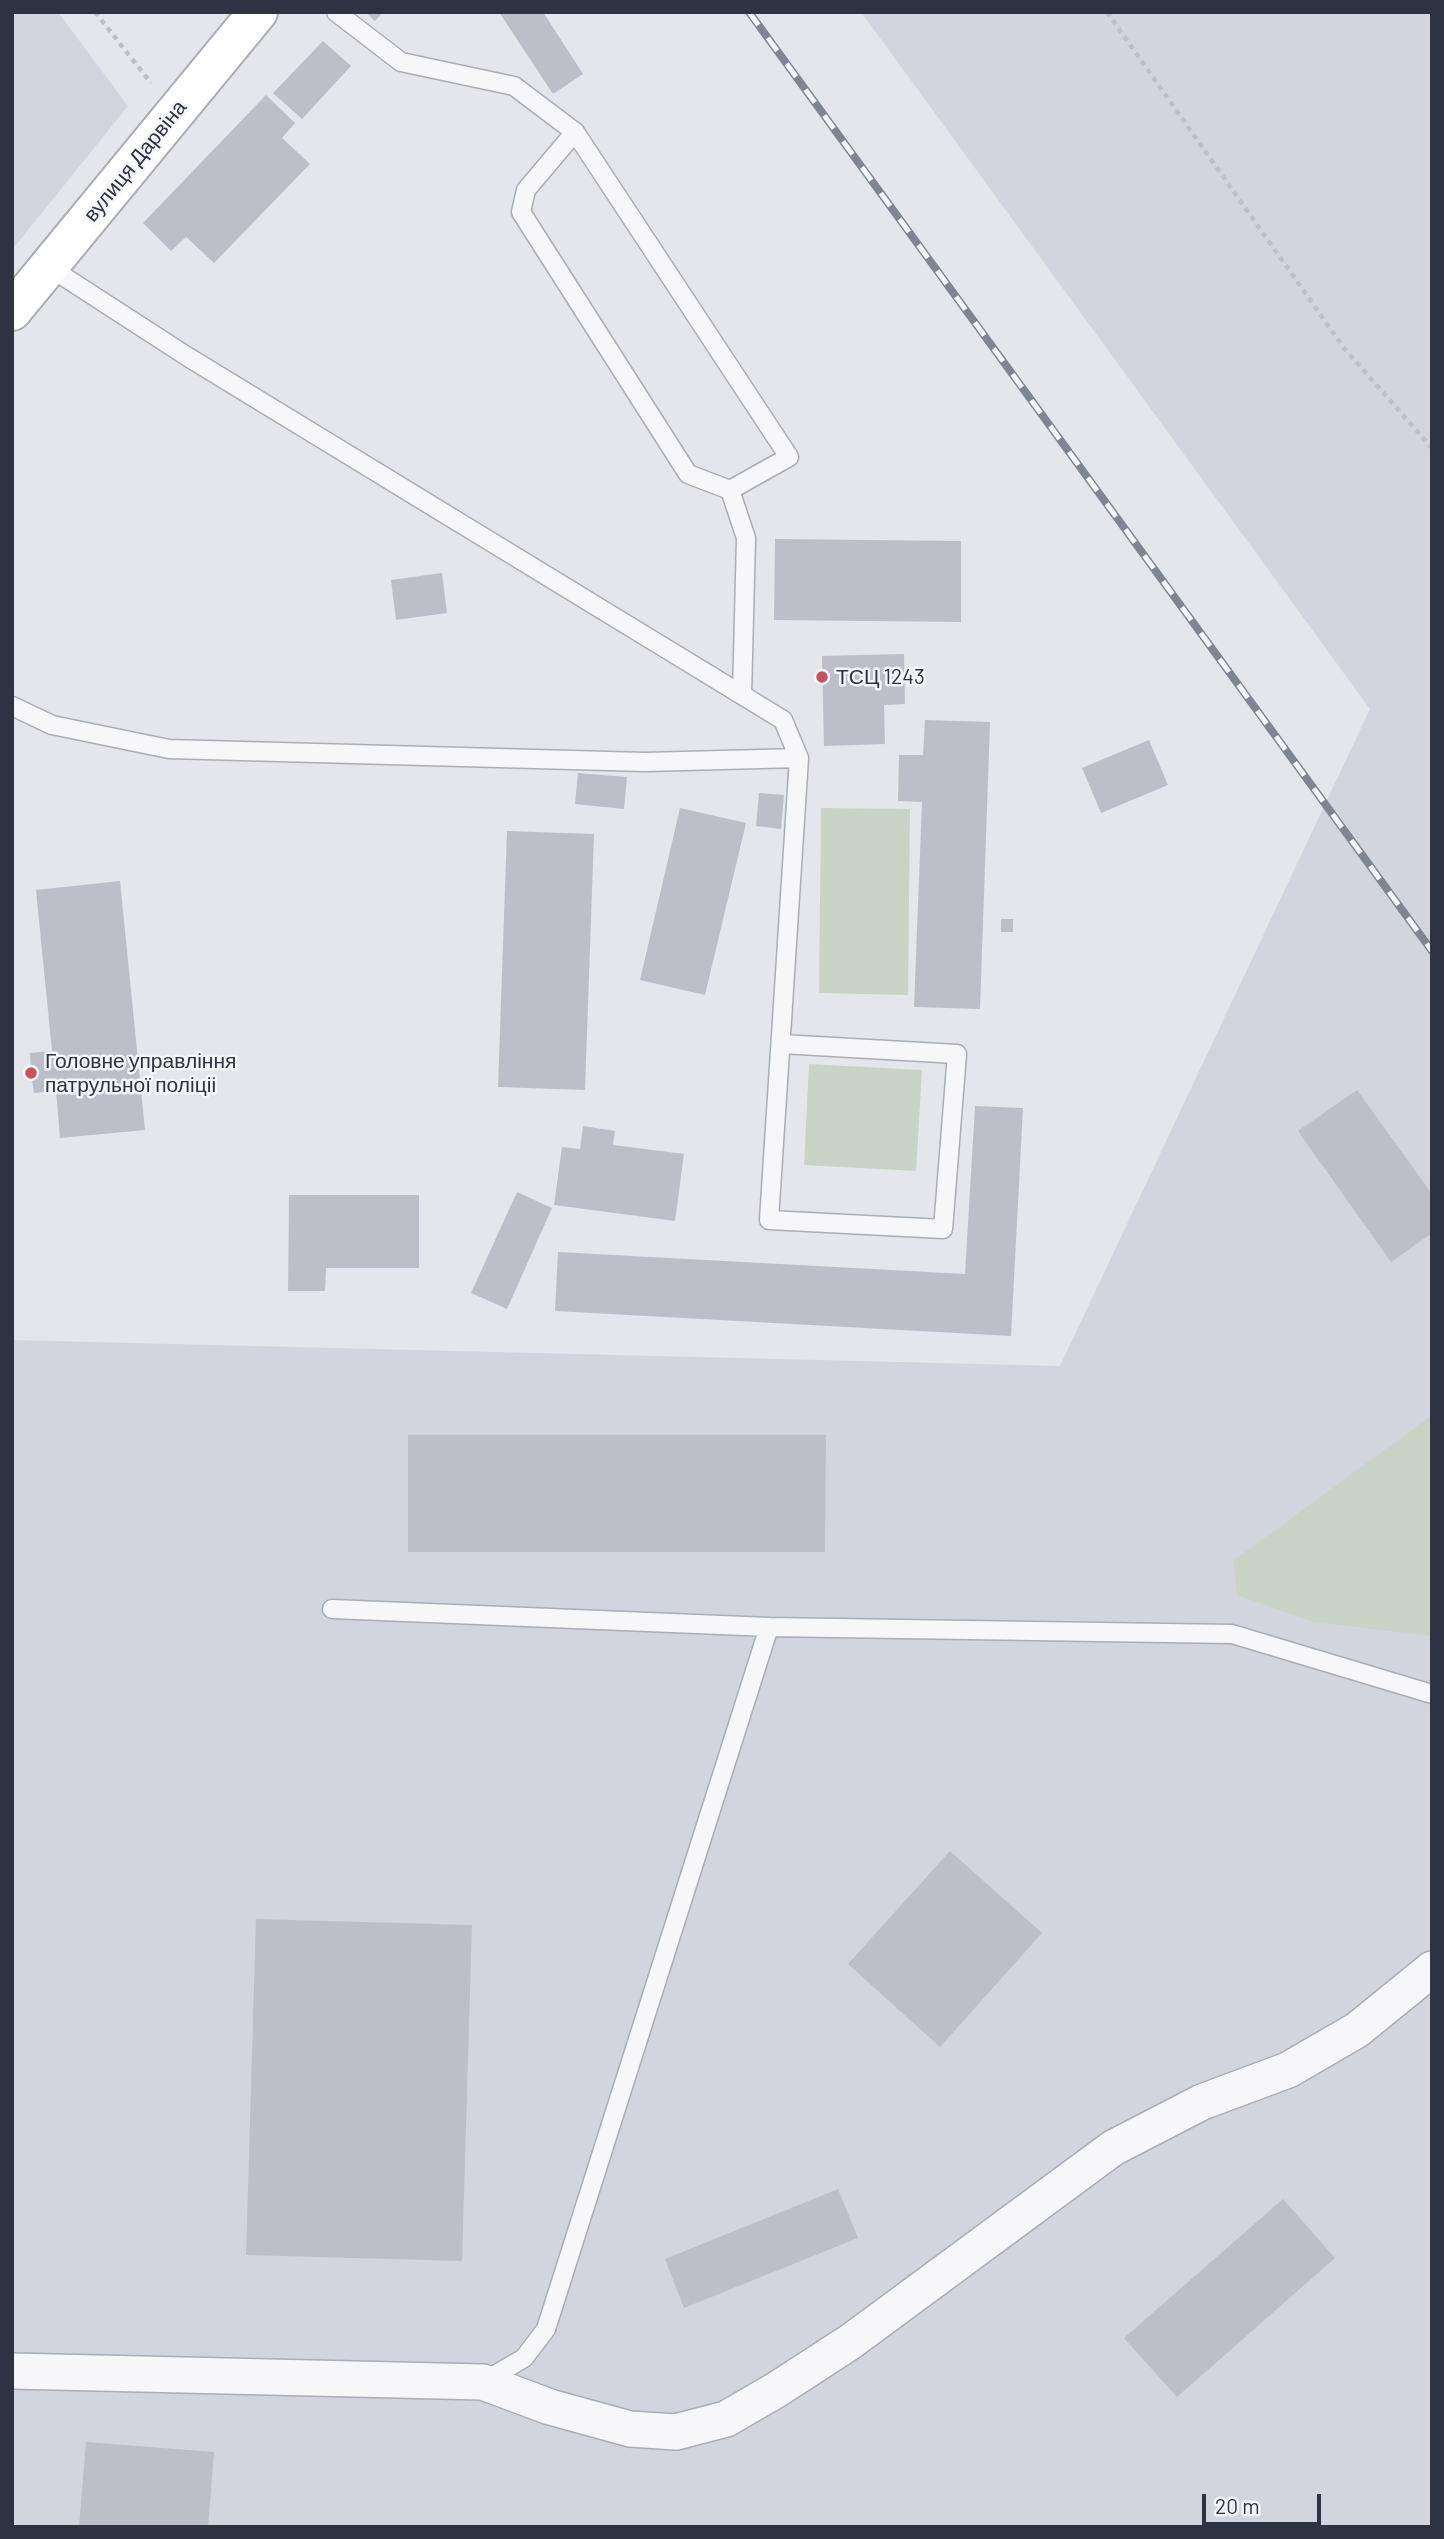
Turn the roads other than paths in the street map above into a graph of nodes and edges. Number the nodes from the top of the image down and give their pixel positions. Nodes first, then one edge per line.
1 (258, 12) edge
2 (336, 12) edge
3 (575, 132) junction
4 (49, 267) junction
5 (12, 311) edge
6 (730, 490) junction
7 (742, 695) junction
8 (12, 706) edge
9 (799, 758) junction
10 (781, 1044) junction
11 (332, 1609) dead end
12 (769, 1627) junction
13 (1432, 1693) edge
14 (1432, 1969) edge
15 (12, 2371) edge
16 (483, 2382) junction

1 - 4 street, вулиця Дарвіна
2 - 3 lane
3 - 6 lane
3 - 6 lane
4 - 5 street, вулиця Дарвіна
4 - 7 lane
6 - 7 lane
7 - 9 lane
8 - 9 lane
9 - 10 lane
10 - 10 lane
11 - 12 lane
12 - 13 lane
12 - 16 lane
14 - 16 street
15 - 16 street

